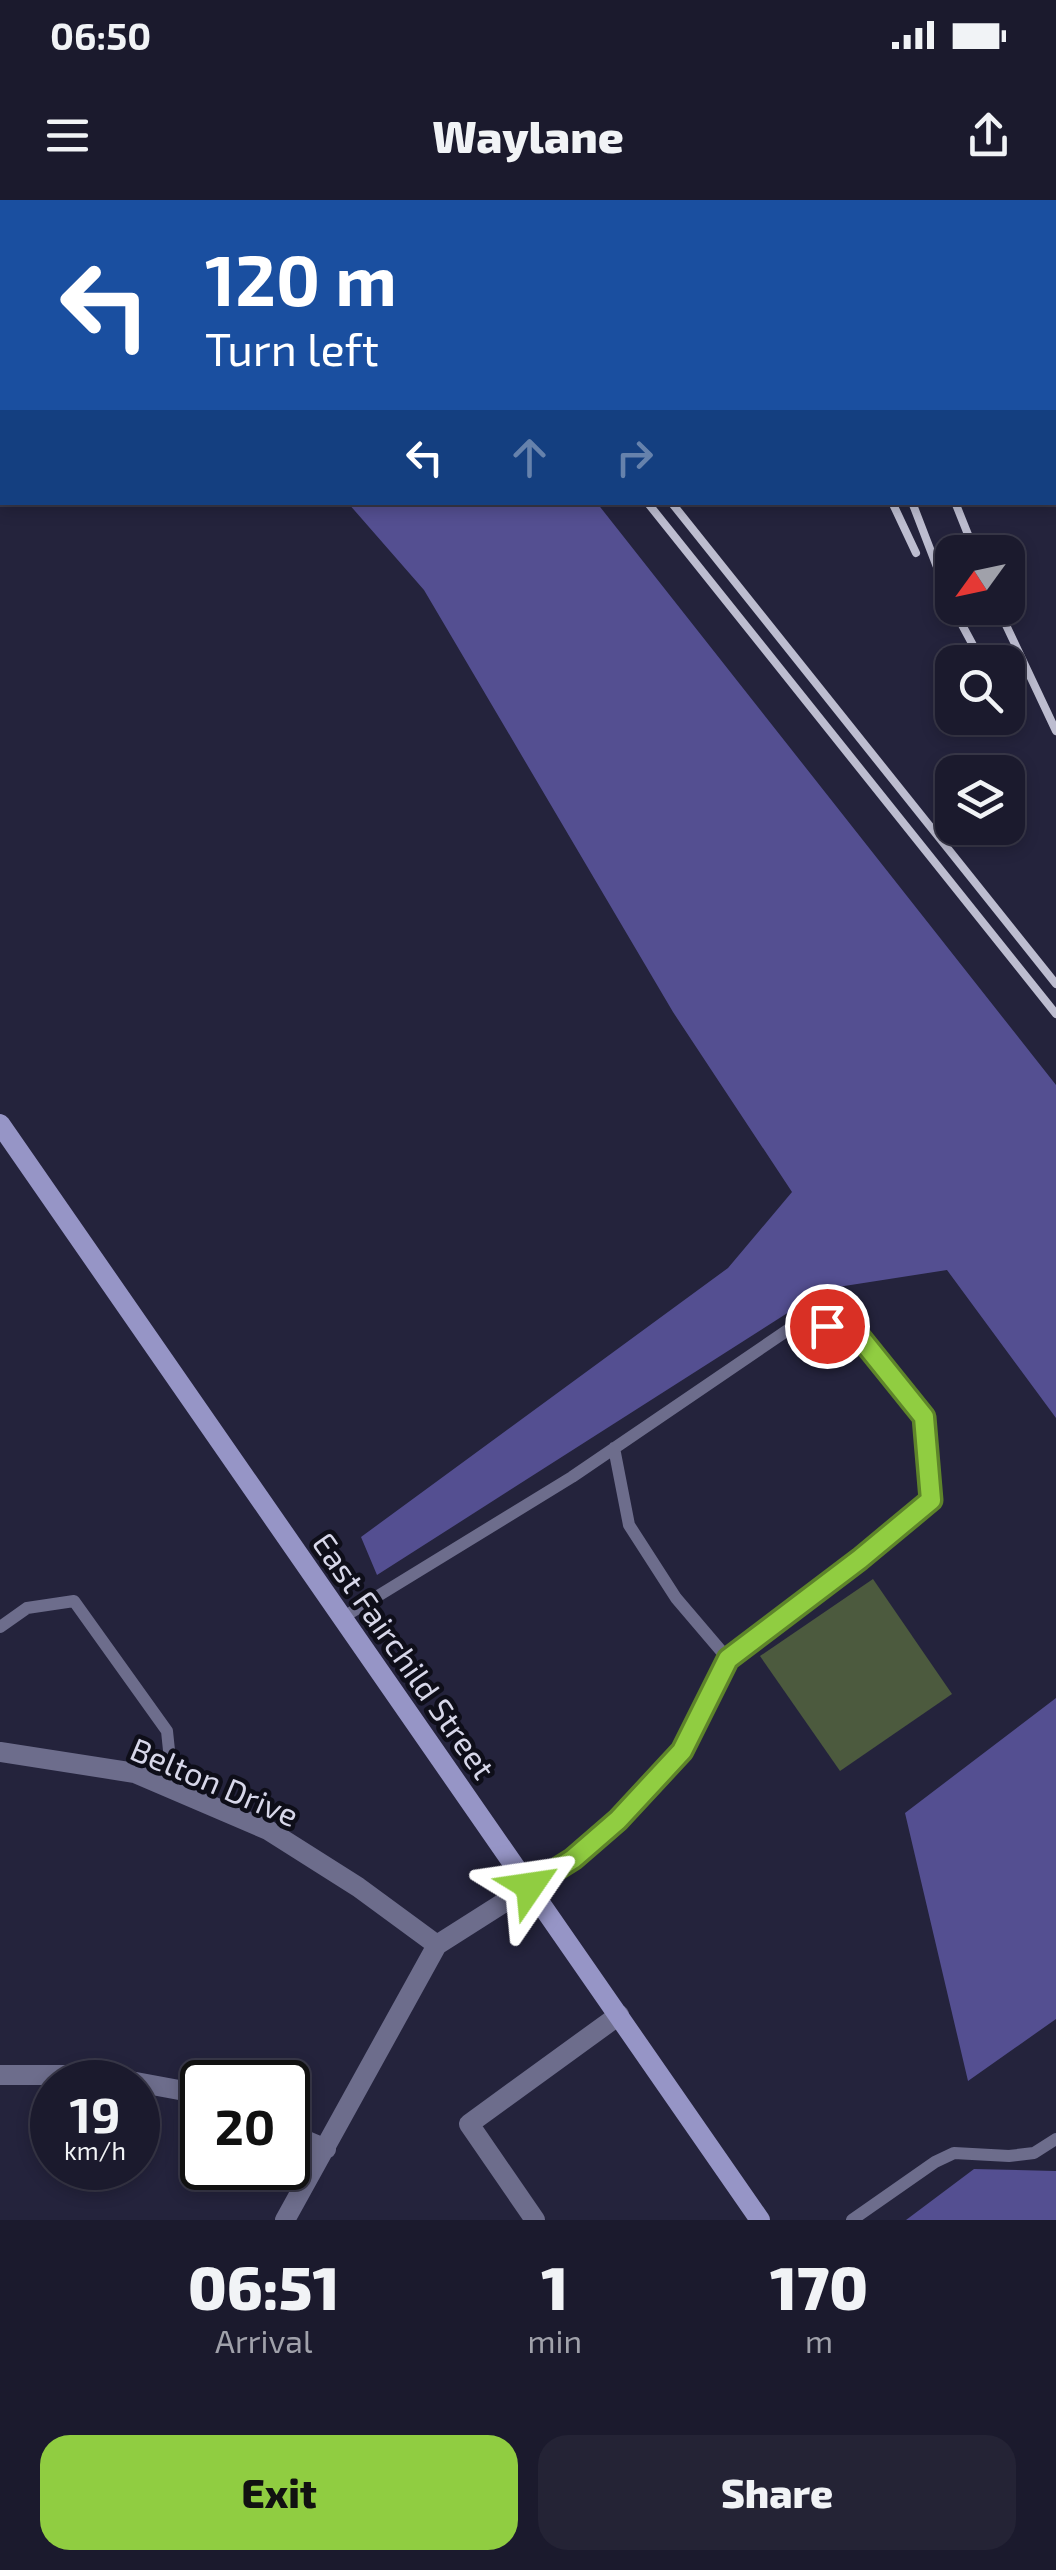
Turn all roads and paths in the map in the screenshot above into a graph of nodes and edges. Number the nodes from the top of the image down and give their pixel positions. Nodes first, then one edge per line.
1 (0, 1124) edge
2 (614, 1448) junction
3 (342, 1618) junction
4 (0, 1627) edge
5 (728, 1659) junction
6 (0, 1752) edge
7 (173, 1789) junction
8 (530, 1886) junction
9 (438, 1945) junction
10 (619, 2015) junction
11 (0, 2074) edge
12 (180, 2090) edge
13 (1056, 2139) edge
14 (310, 2142) edge
15 (326, 2149) junction
16 (285, 2220) edge
17 (535, 2220) edge
18 (760, 2220) edge
19 (852, 2220) edge

1 - 3 street, East Fairchild Street
2 - 3 lane
2 - 5 lane
2 - 5 lane
3 - 8 street, East Fairchild Street
4 - 7 lane
5 - 8 lane
6 - 7 street, Belton Drive
7 - 9 street, Belton Drive
8 - 9 street
8 - 10 street, East Fairchild Street
9 - 15 street
10 - 17 street
10 - 18 street, East Fairchild Street
11 - 12 street
13 - 19 lane
14 - 15 street
15 - 16 street

